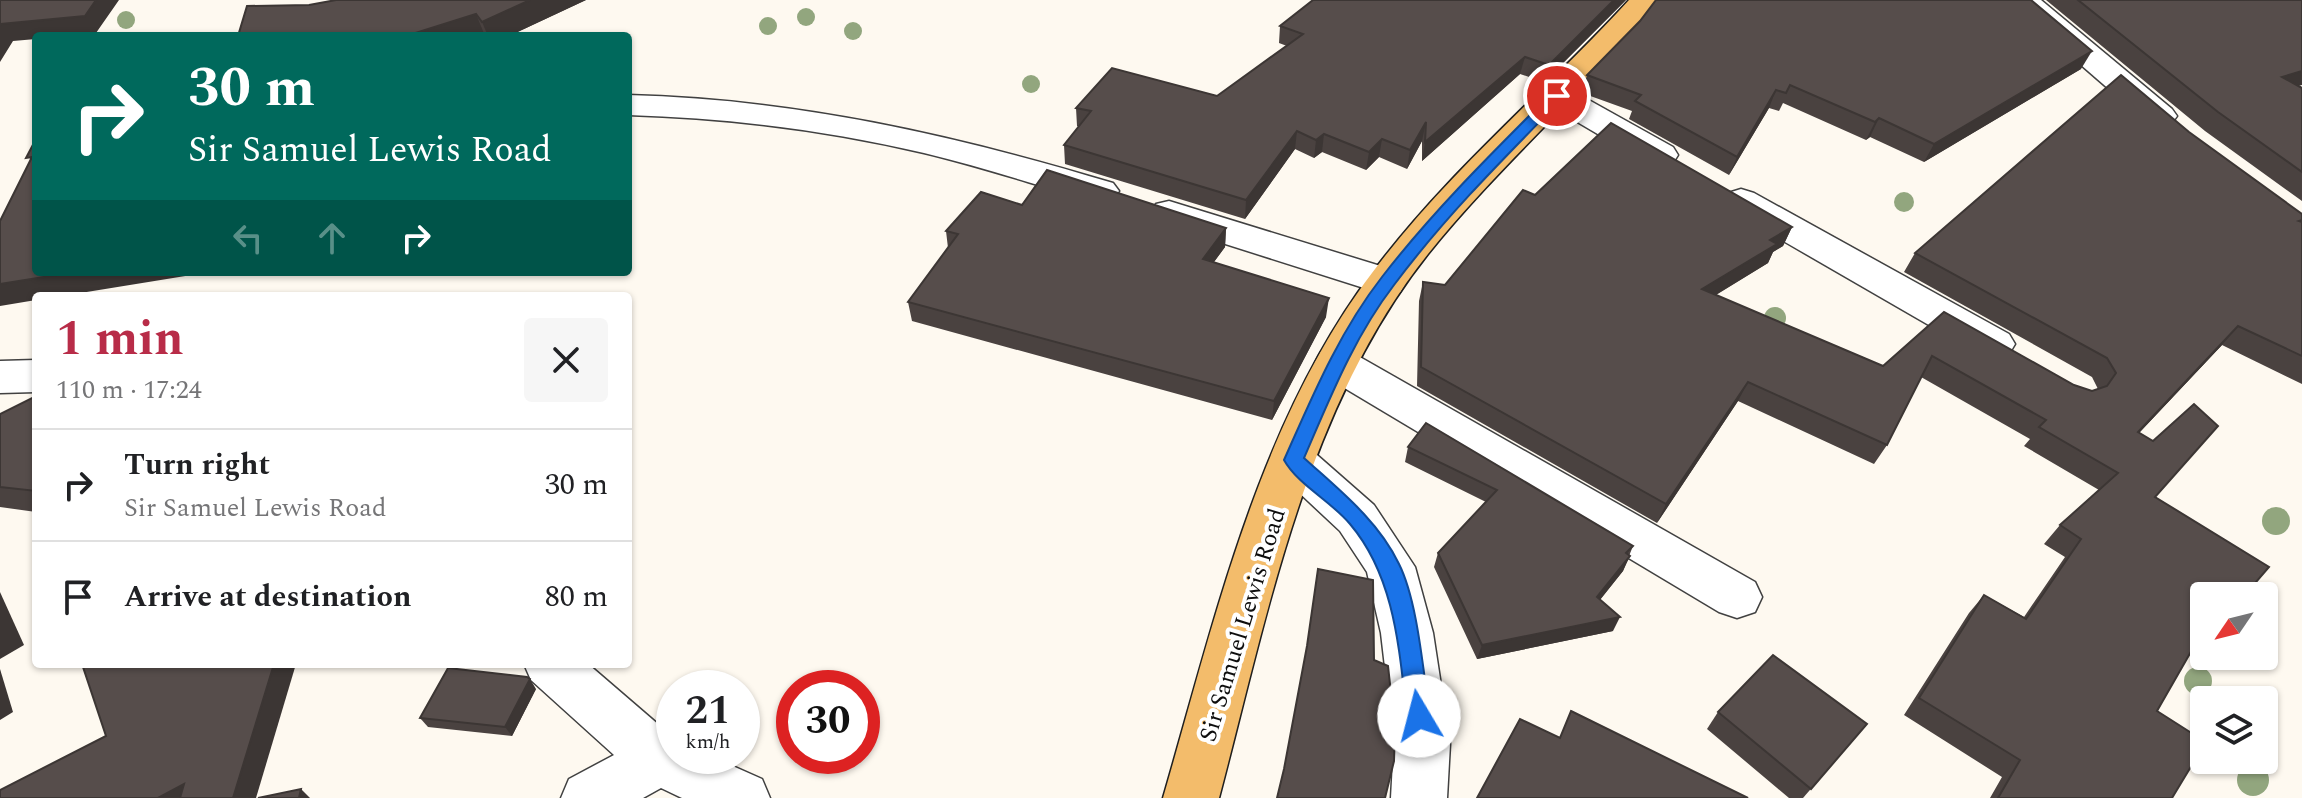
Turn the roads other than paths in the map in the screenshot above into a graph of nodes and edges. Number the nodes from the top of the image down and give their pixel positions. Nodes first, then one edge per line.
1 (1646, 0) edge
2 (2022, 0) edge
3 (1557, 96) junction
4 (632, 105) edge
5 (2190, 141) edge
6 (1386, 282) junction
7 (2022, 360) edge
8 (1336, 363) junction
9 (32, 376) edge
10 (0, 377) edge
11 (1293, 460) junction
12 (1737, 597) dead end
13 (555, 668) edge
14 (656, 757) edge
15 (656, 762) edge
16 (690, 774) edge
17 (589, 798) edge
18 (742, 798) edge
19 (1191, 798) edge
20 (1419, 798) edge

1 - 3 main road, Sir Samuel Lewis Road
2 - 5 street
3 - 6 main road, Sir Samuel Lewis Road
3 - 7 street
4 - 6 street
6 - 8 main road, Sir Samuel Lewis Road
8 - 11 main road, Sir Samuel Lewis Road
8 - 12 street
9 - 10 street
11 - 19 main road, Sir Samuel Lewis Road
11 - 20 street
13 - 14 street
15 - 17 street
16 - 18 street

